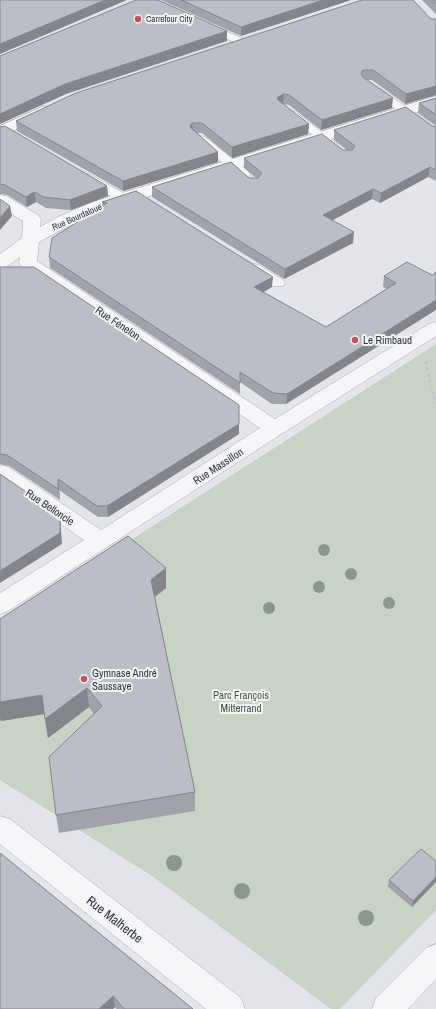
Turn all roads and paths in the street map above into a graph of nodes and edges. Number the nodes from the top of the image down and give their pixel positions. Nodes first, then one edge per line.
1 (201, 23) edge
2 (257, 37) edge
3 (242, 42) junction
4 (220, 49) edge
5 (367, 83) edge
6 (436, 101) edge
7 (56, 105) edge
8 (284, 108) edge
9 (405, 110) junction
10 (3, 130) edge
11 (436, 133) edge
12 (197, 136) edge
13 (321, 136) junction
14 (20, 137) edge
15 (342, 153) edge
16 (232, 164) junction
17 (82, 174) edge
18 (254, 184) edge
19 (136, 198) junction
20 (1, 202) edge
21 (30, 240) junction
22 (0, 263) edge
23 (246, 263) edge
24 (278, 283) dead end
25 (427, 333) edge
26 (436, 359) edge
27 (425, 363) junction
28 (436, 404) edge
29 (276, 428) junction
30 (0, 472) edge
31 (101, 541) junction
32 (0, 605) edge
33 (0, 828) edge
34 (436, 958) edge
35 (230, 1009) edge
36 (387, 1009) edge

1 - 3 lane
2 - 3 street
3 - 4 street
5 - 9 lane
6 - 9 street, Rue Bourdaloue
7 - 10 street
8 - 13 lane
9 - 11 lane
9 - 13 street, Rue Bourdaloue
10 - 14 lane
12 - 16 lane
13 - 15 lane
13 - 16 street, Rue Bourdaloue
16 - 18 lane
16 - 19 street, Rue Bourdaloue
17 - 19 lane
19 - 21 street, Rue Bourdaloue
20 - 21 street, Rue Fénelon
21 - 22 street, Rue Bourdaloue
21 - 29 street, Rue Fénelon
23 - 24 lane
25 - 27 path
25 - 29 street, Rue Massillon
26 - 27 path
27 - 28 path
29 - 31 street, Rue Massillon
30 - 31 street, Rue Belloncle
31 - 32 street, Rue Massillon
33 - 35 street, Rue Malherbe
34 - 36 street

